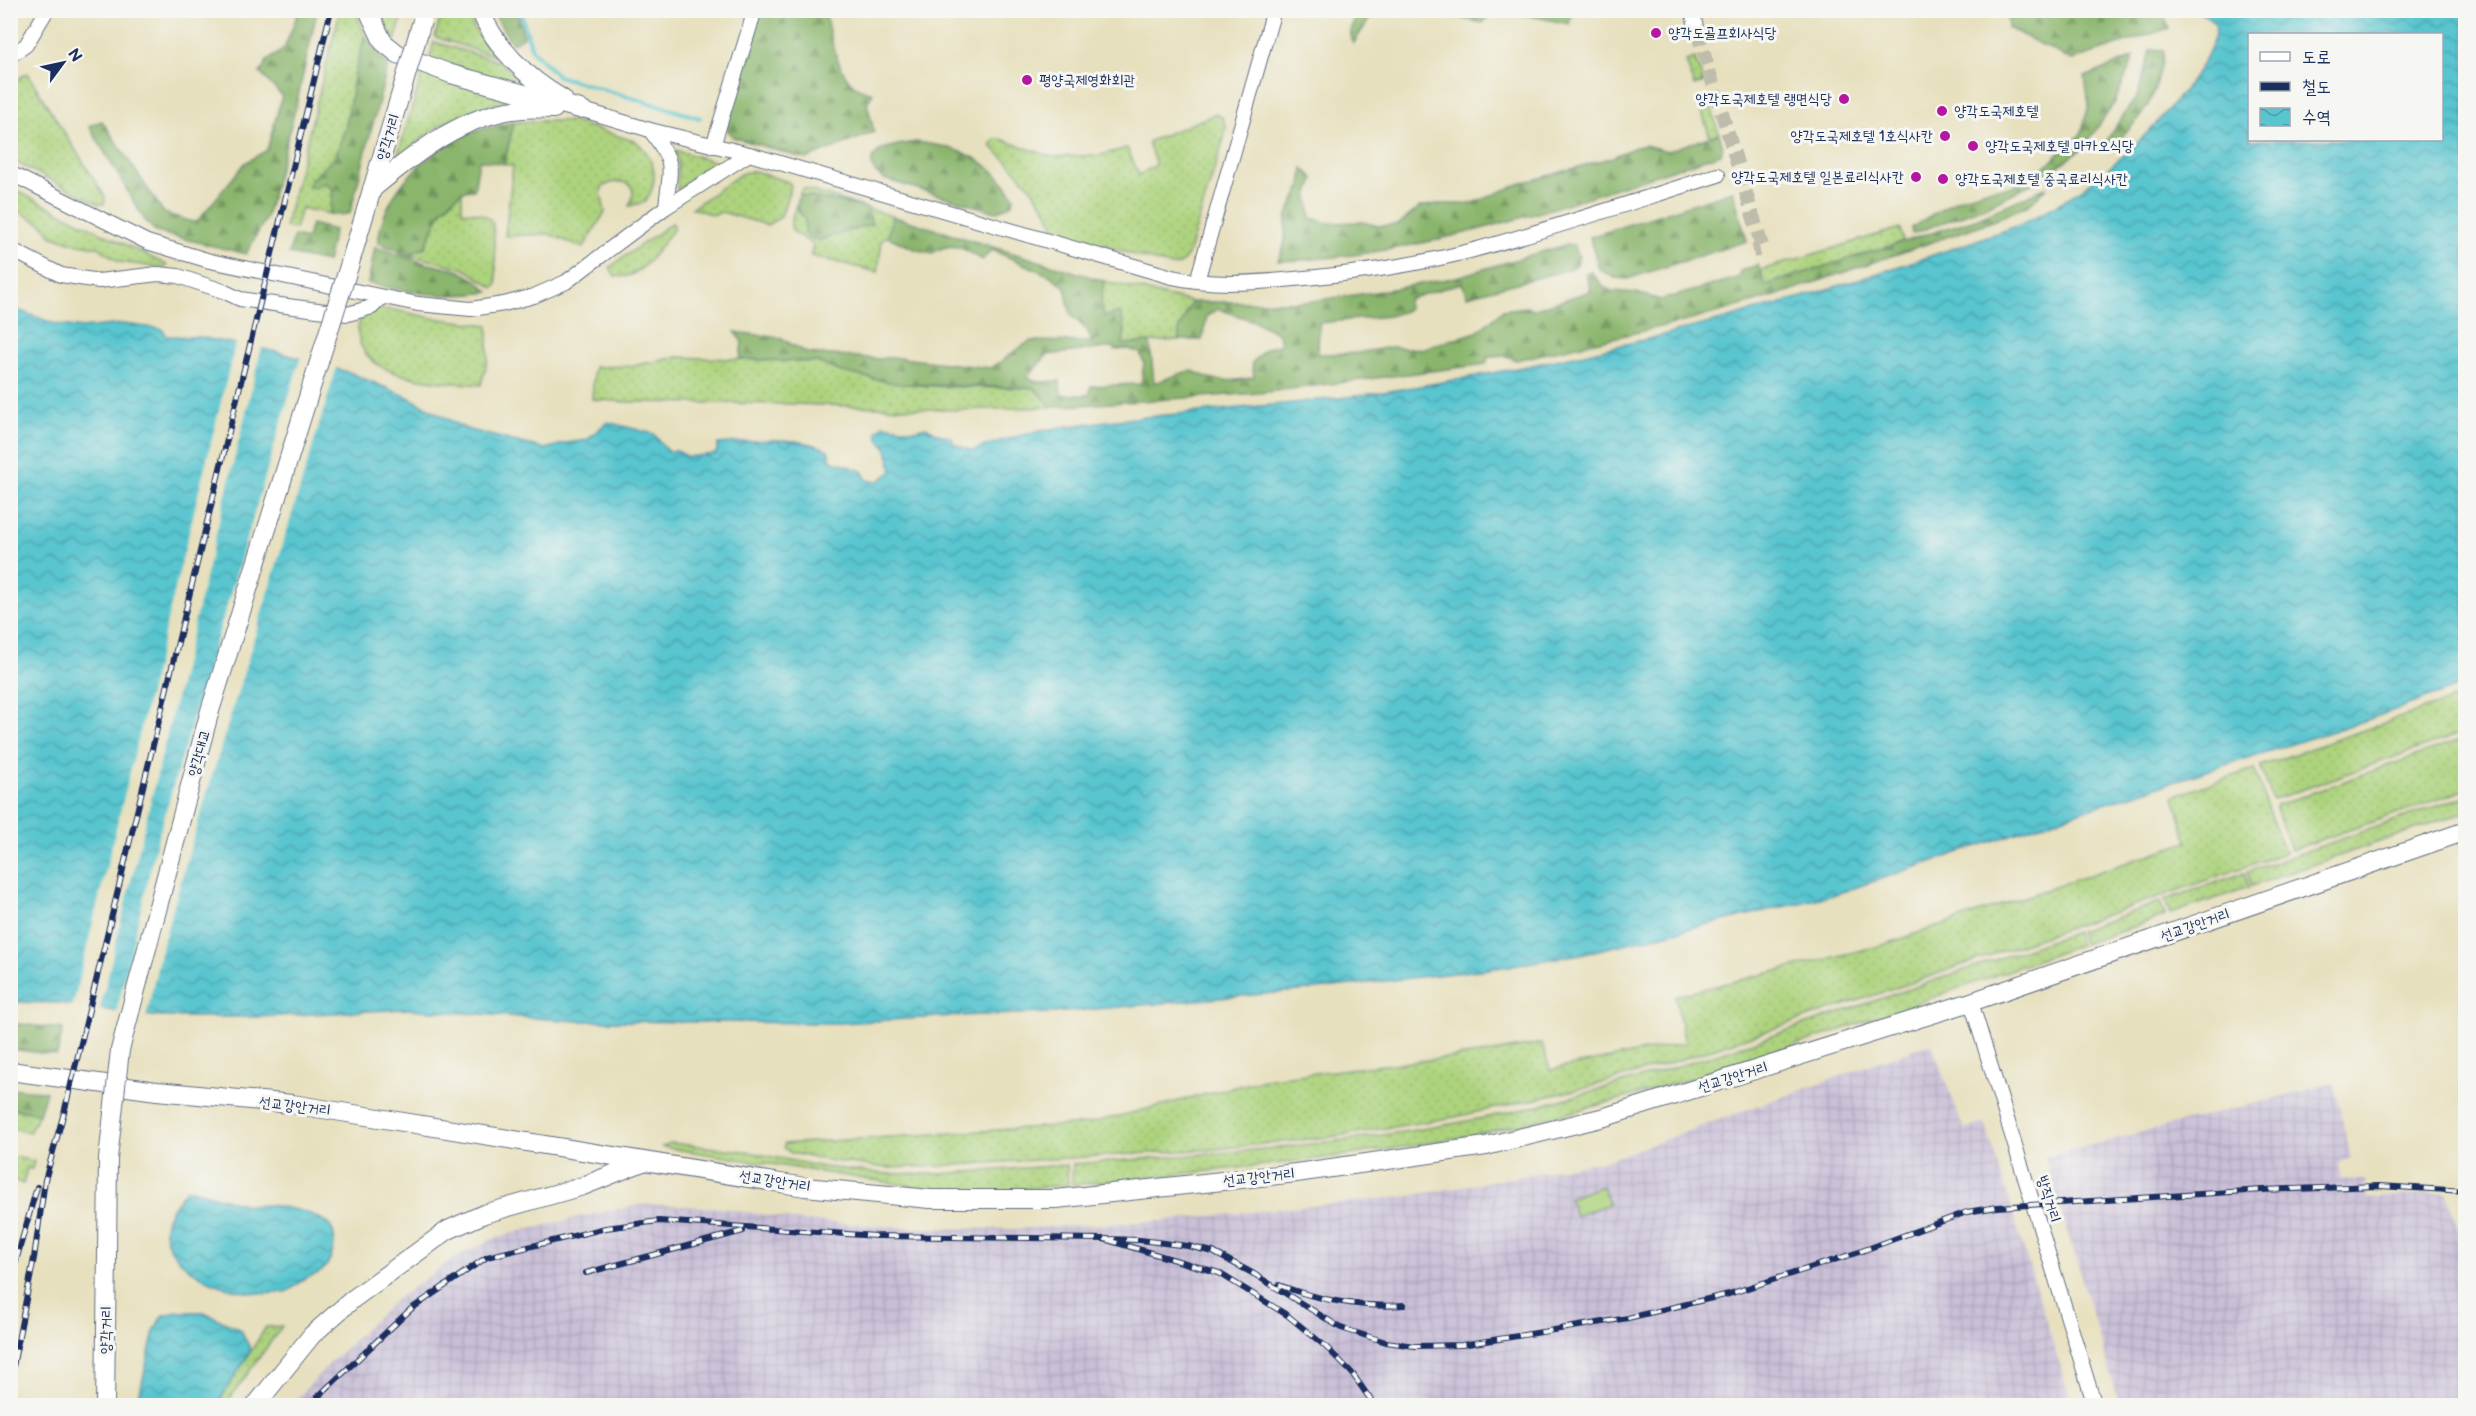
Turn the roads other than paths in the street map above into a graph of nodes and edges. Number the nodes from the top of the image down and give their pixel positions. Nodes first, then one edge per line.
1 (47, 10) edge
2 (368, 10) edge
3 (480, 10) edge
4 (755, 10) edge
5 (1274, 10) edge
6 (1692, 10) edge
7 (424, 16) edge
8 (1697, 31) tunnel mouth
9 (10, 56) edge
10 (580, 109) junction
11 (650, 130) junction
12 (713, 146) junction
13 (749, 154) junction
14 (10, 172) edge
15 (1718, 175) dead end
16 (372, 189) junction
17 (666, 207) junction
18 (10, 249) edge
19 (350, 263) joint
20 (1197, 281) junction
21 (382, 297) junction
22 (2466, 831) edge
23 (1971, 1002) junction
24 (10, 1071) edge
25 (644, 1162) junction
26 (107, 1254) joint
27 (105, 1406) edge
28 (255, 1406) edge
29 (2095, 1406) edge

1 - 9 street
2 - 10 main road
3 - 10 main road
4 - 12 street
5 - 20 street
6 - 8 street
7 - 16 main road, 양각거리, bridge
10 - 11 street
10 - 16 main road
11 - 12 street
11 - 17 street
12 - 13 street
13 - 17 street
13 - 20 street
14 - 21 street
15 - 20 street
16 - 19 main road, 양각거리
17 - 21 street
18 - 21 street
19 - 26 main road, 양각대교, bridge
22 - 23 main road, 선교강안거리
23 - 25 main road, 선교강안거리
23 - 29 street, 방직거리
24 - 25 main road, 선교강안거리
25 - 28 main road
26 - 27 main road, 양각거리

